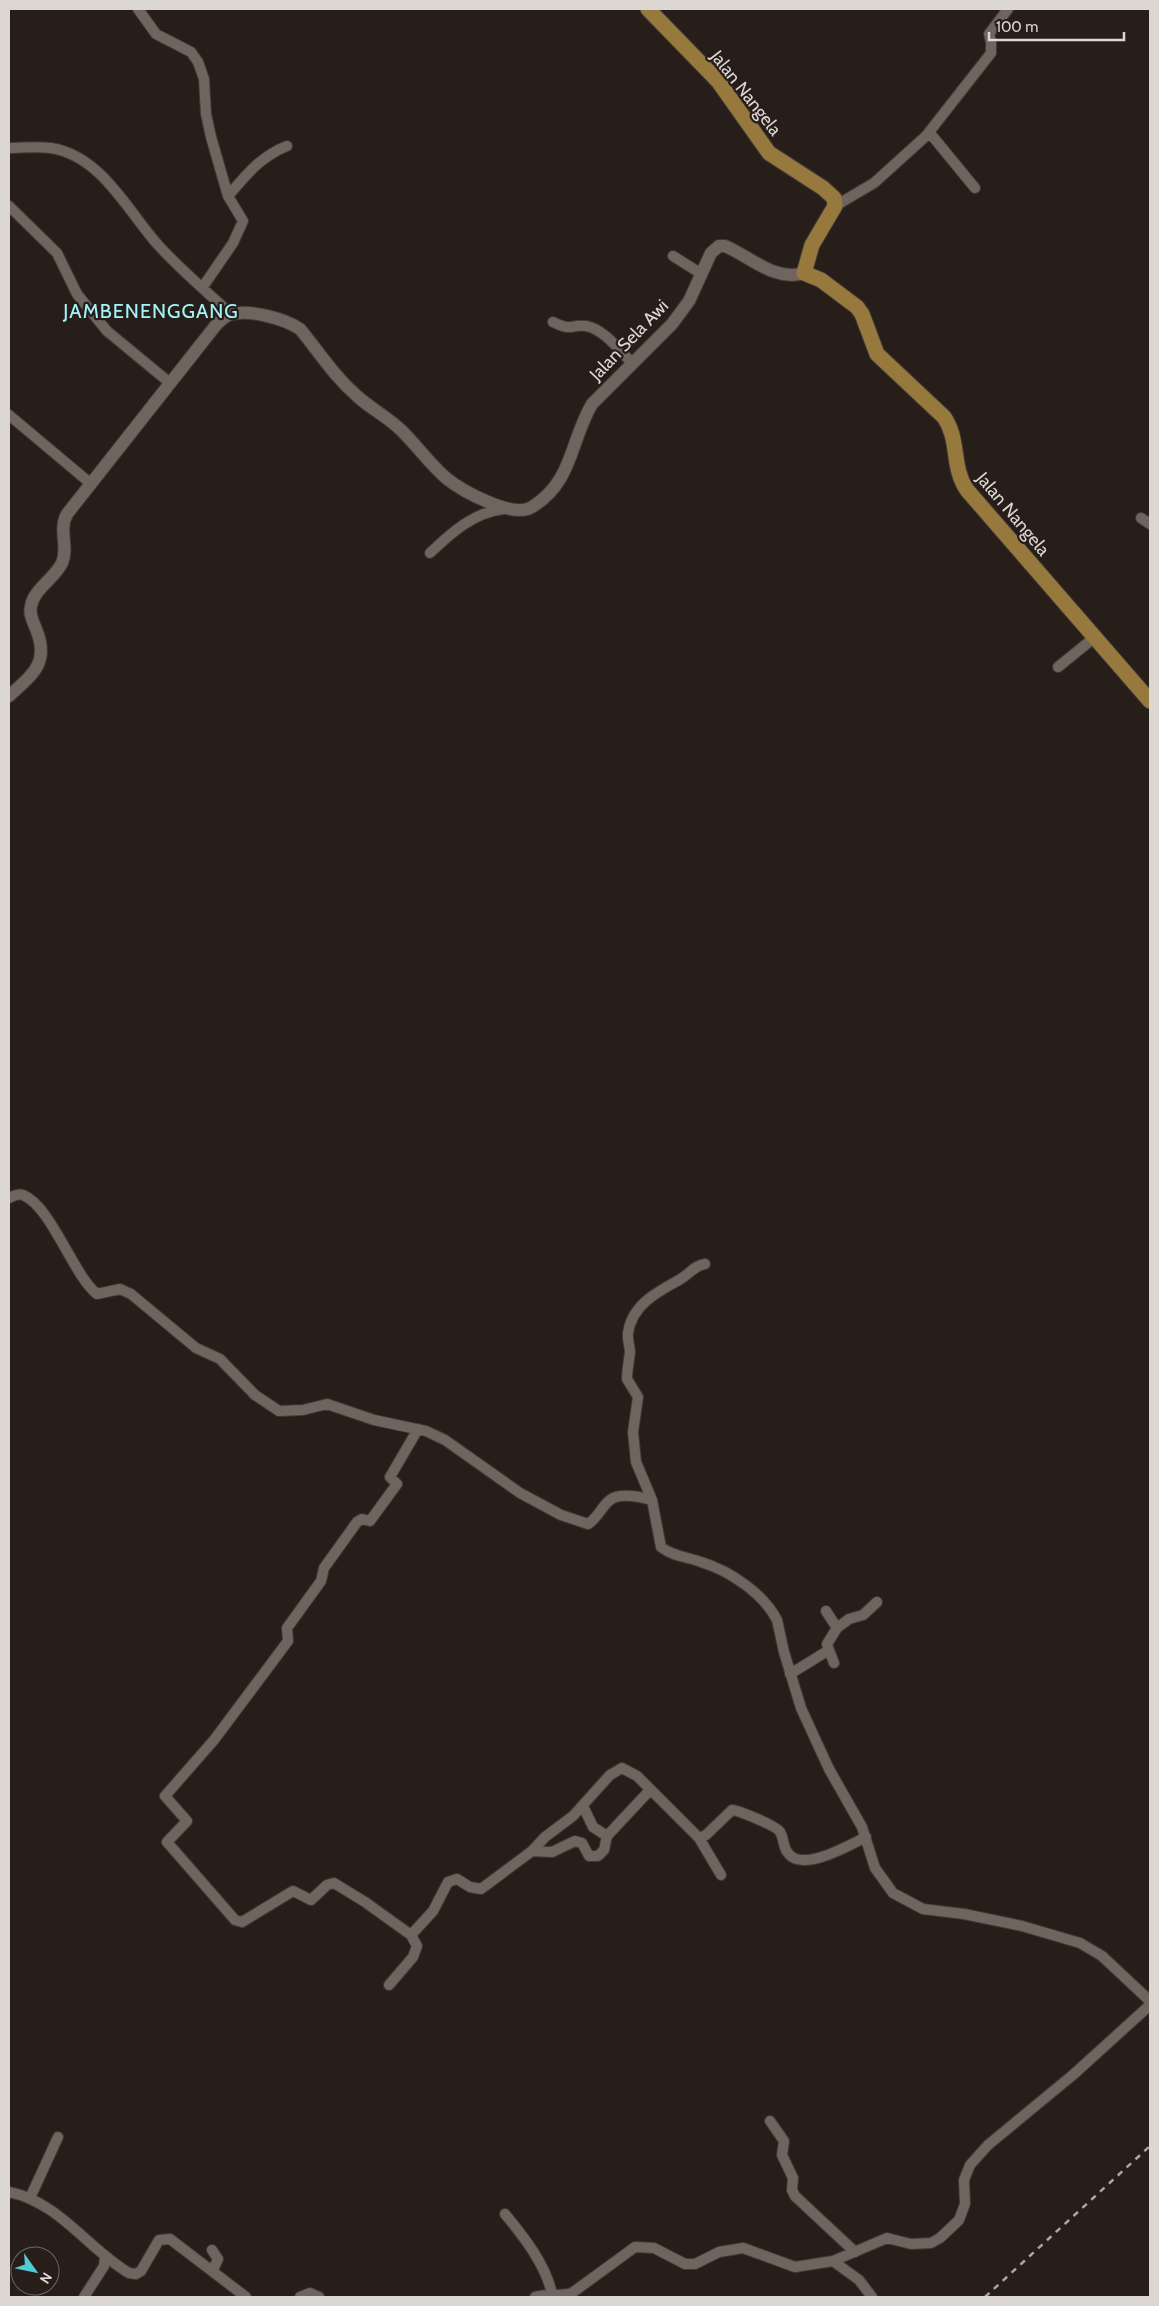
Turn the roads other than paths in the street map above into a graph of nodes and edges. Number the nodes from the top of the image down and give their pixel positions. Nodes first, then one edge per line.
1 (138, 9) edge
2 (648, 9) edge
3 (1008, 9) edge
4 (929, 132) junction
5 (287, 146) dead end
6 (9, 148) edge
7 (975, 188) dead end
8 (228, 196) junction
9 (9, 206) edge
10 (835, 206) junction
11 (673, 256) dead end
12 (700, 273) junction
13 (804, 273) junction
14 (202, 288) junction
15 (231, 314) junction
16 (553, 322) dead end
17 (632, 363) junction
18 (170, 383) junction
19 (9, 415) edge
20 (90, 484) junction
21 (504, 509) junction
22 (1141, 518) dead end
23 (1150, 524) edge
24 (430, 553) dead end
25 (1095, 637) junction
26 (1058, 667) dead end
27 (9, 696) edge
28 (1150, 701) edge
29 (9, 1198) edge
30 (705, 1264) dead end
31 (418, 1429) junction
32 (652, 1500) junction
33 (877, 1602) dead end
34 (826, 1611) dead end
35 (837, 1628) junction
36 (829, 1650) junction
37 (834, 1663) dead end
38 (790, 1674) junction
39 (650, 1790) junction
40 (583, 1806) junction
41 (607, 1836) junction
42 (866, 1837) junction
43 (699, 1838) junction
44 (532, 1851) junction
45 (721, 1875) dead end
46 (411, 1936) junction
47 (389, 1985) dead end
48 (1150, 2003) edge
49 (770, 2121) dead end
50 (58, 2137) dead end
51 (9, 2192) edge
52 (30, 2198) junction
53 (505, 2214) dead end
54 (212, 2250) dead end
55 (855, 2252) junction
56 (105, 2256) junction
57 (833, 2261) junction
58 (213, 2270) junction
59 (552, 2294) junction
60 (84, 2297) edge
61 (246, 2297) edge
62 (300, 2297) edge
63 (319, 2297) edge
64 (535, 2297) edge
65 (872, 2297) edge

1 - 8 street
2 - 10 main road, Jalan Nangela
3 - 4 street
4 - 7 street
4 - 10 street
5 - 8 street
6 - 14 street
8 - 14 street
9 - 18 street
10 - 13 main road
11 - 12 street
12 - 13 street, Jalan Sela Awi
12 - 17 street, Jalan Sela Awi
13 - 25 main road, Jalan Nangela
14 - 15 street
15 - 18 street
15 - 21 street
16 - 17 street
17 - 21 street, Jalan Sela Awi
18 - 20 street
19 - 20 street
20 - 27 street
21 - 24 street
22 - 23 street
25 - 26 street
25 - 28 main road, Jalan Nangela
29 - 31 street
30 - 32 street
31 - 32 street
31 - 46 street
32 - 38 street
33 - 35 street
34 - 35 street
35 - 36 street
36 - 37 street
36 - 38 street
38 - 42 street
39 - 40 street
39 - 41 street
39 - 43 street
40 - 41 street
40 - 44 street
41 - 44 street
42 - 43 street
42 - 48 street
43 - 45 street
44 - 46 street
46 - 47 street
48 - 55 street
49 - 55 street
50 - 52 street
51 - 52 street
52 - 56 street
53 - 59 street
54 - 58 street
55 - 57 street
56 - 58 street
56 - 60 street
57 - 59 street
57 - 65 street
58 - 61 street
59 - 64 street
62 - 63 street

